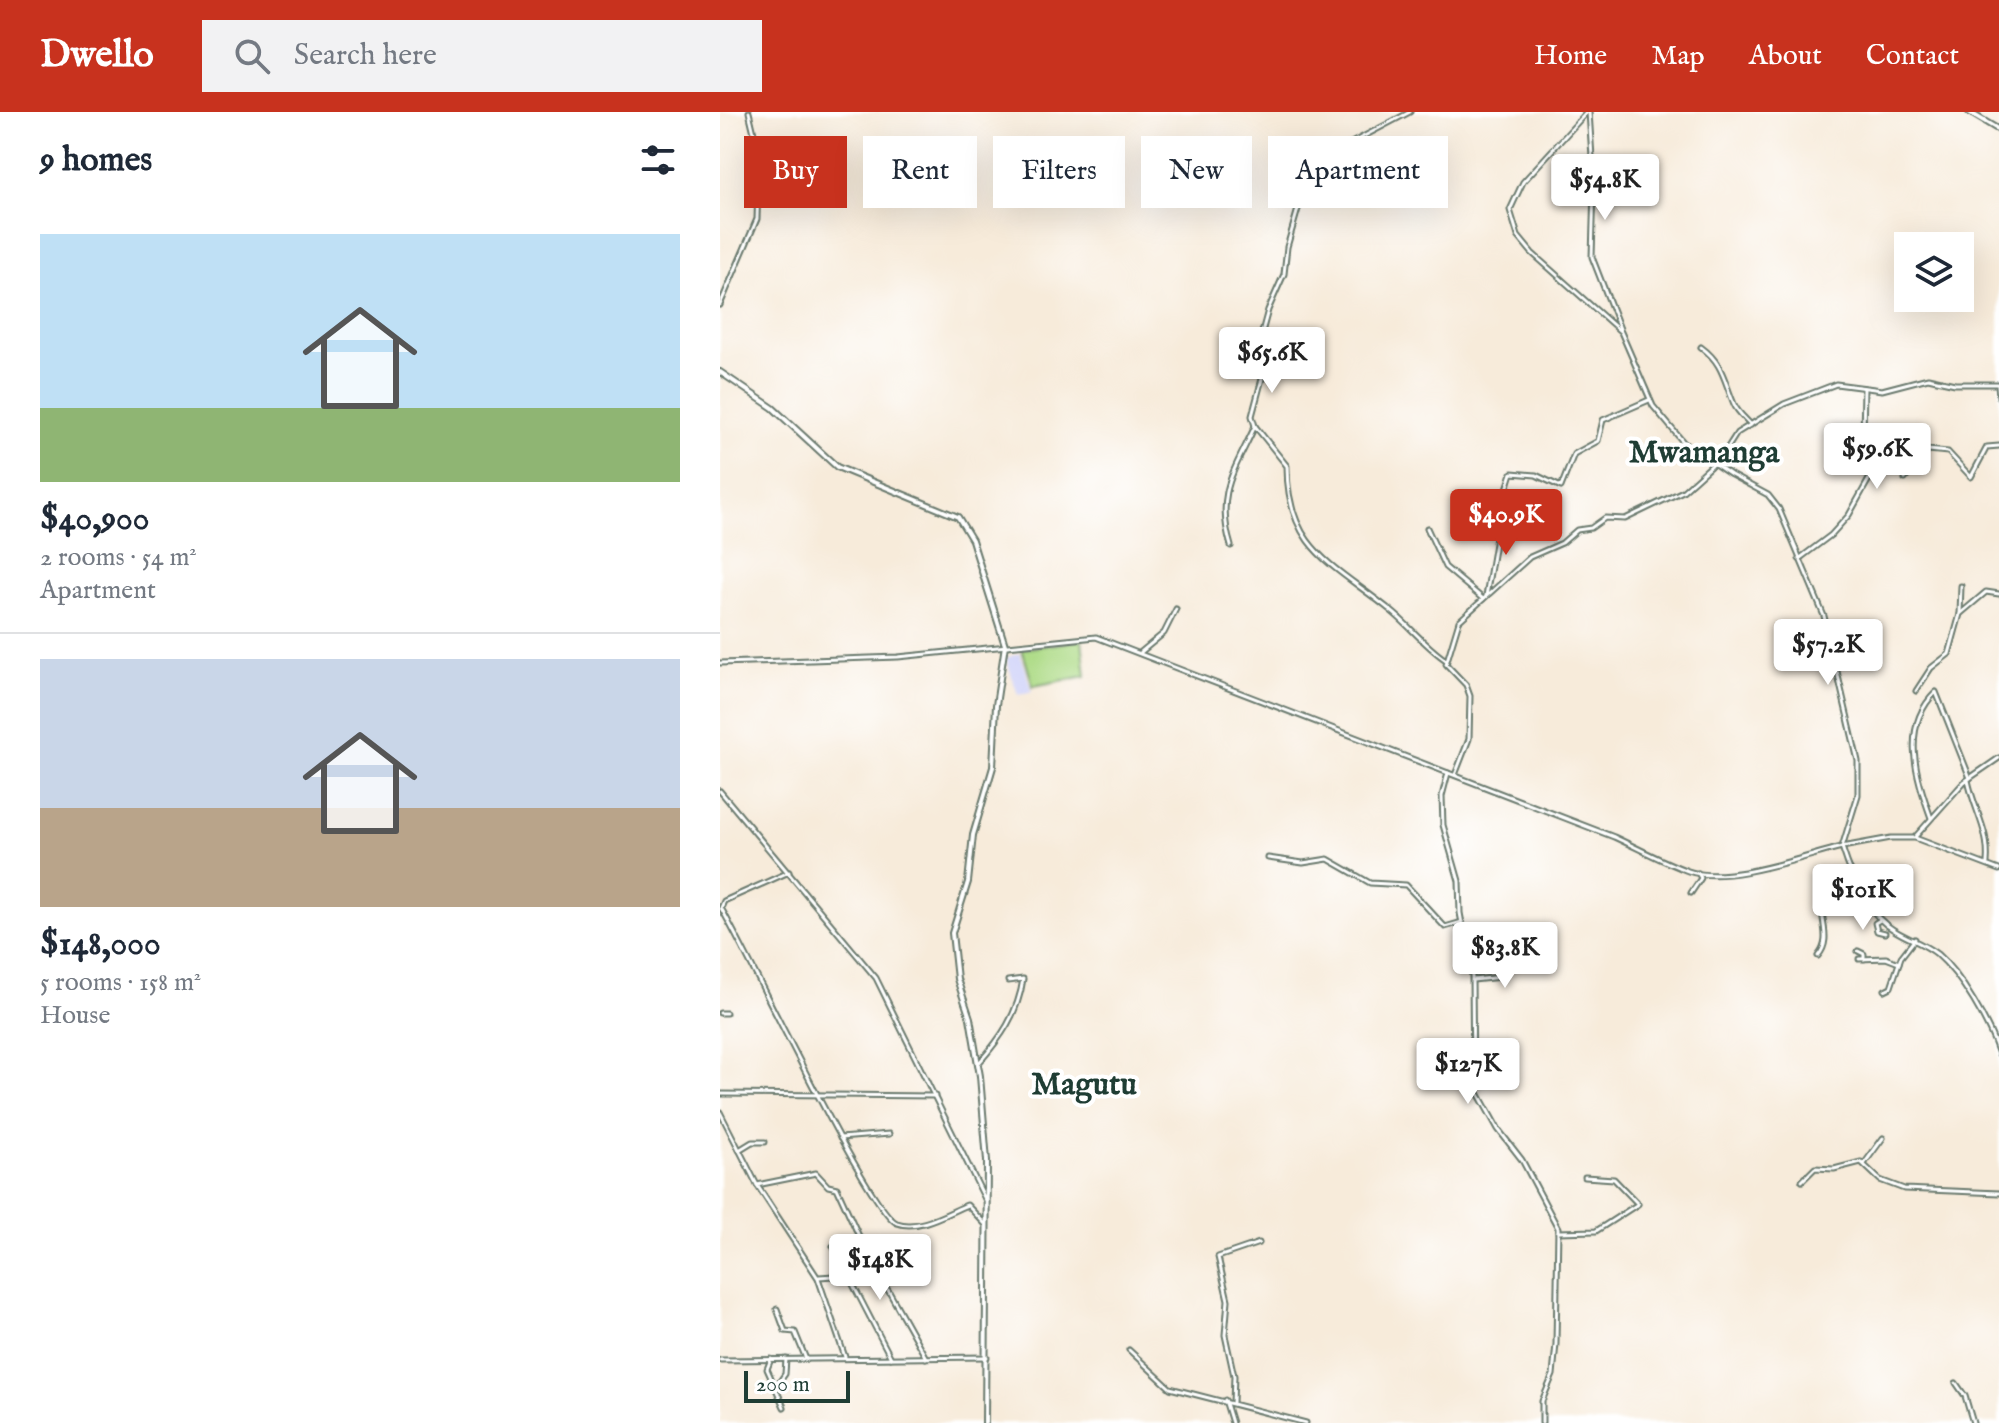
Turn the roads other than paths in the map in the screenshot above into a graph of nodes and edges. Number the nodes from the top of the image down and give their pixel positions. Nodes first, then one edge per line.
1 (749, 112) edge
2 (1410, 112) edge
3 (1588, 112) edge
4 (1969, 112) edge
5 (1999, 130) edge
6 (720, 305) edge
7 (1621, 332) junction
8 (1701, 347) dead end
9 (720, 372) edge
10 (1998, 384) edge
11 (1864, 388) junction
12 (1999, 397) edge
13 (1650, 400) junction
14 (1751, 425) junction
15 (1255, 426) junction
16 (1999, 446) edge
17 (1714, 463) junction
18 (1909, 472) dead end
19 (1427, 528) dead end
20 (1231, 546) dead end
21 (1799, 559) junction
22 (1961, 586) dead end
23 (1999, 594) edge
24 (1484, 597) junction
25 (1176, 609) dead end
26 (1960, 614) junction
27 (1005, 645) junction
28 (1141, 652) junction
29 (1446, 660) junction
30 (720, 663) edge
31 (1916, 691) dead end
32 (1999, 758) edge
33 (1448, 773) junction
34 (1455, 775) junction
35 (1969, 779) junction
36 (720, 791) edge
37 (1931, 818) junction
38 (1915, 838) junction
39 (1842, 847) junction
40 (1268, 858) dead end
41 (1987, 865) junction
42 (1850, 869) junction
43 (1999, 870) edge
44 (789, 872) junction
45 (1698, 873) junction
46 (1691, 893) dead end
47 (1880, 920) junction
48 (1462, 922) junction
49 (1885, 933) dead end
50 (1915, 939) junction
51 (1858, 951) dead end
52 (1818, 956) dead end
53 (1521, 957) dead end
54 (1899, 963) junction
55 (1473, 980) junction
56 (1008, 981) dead end
57 (1885, 990) dead end
58 (720, 1013) edge
59 (726, 1013) dead end
60 (1999, 1054) edge
61 (978, 1064) junction
62 (720, 1094) edge
63 (820, 1095) junction
64 (935, 1096) junction
65 (720, 1112) edge
66 (726, 1124) junction
67 (720, 1125) edge
68 (889, 1134) dead end
69 (840, 1138) junction
70 (1883, 1138) dead end
71 (765, 1142) dead end
72 (739, 1150) junction
73 (1864, 1164) junction
74 (1585, 1177) dead end
75 (1802, 1181) dead end
76 (757, 1185) junction
77 (1999, 1193) edge
78 (986, 1201) junction
79 (986, 1225) junction
80 (1558, 1232) junction
81 (1259, 1243) dead end
82 (833, 1246) dead end
83 (848, 1275) junction
84 (818, 1278) junction
85 (777, 1309) dead end
86 (1129, 1350) dead end
87 (845, 1357) junction
88 (987, 1357) junction
89 (891, 1358) junction
90 (926, 1358) junction
91 (771, 1359) junction
92 (786, 1359) junction
93 (806, 1359) junction
94 (720, 1360) edge
95 (1956, 1383) dead end
96 (775, 1388) junction
97 (1225, 1400) junction
98 (1233, 1403) junction
99 (784, 1407) dead end
100 (985, 1423) edge
101 (1232, 1423) edge
102 (1306, 1423) edge
103 (1542, 1423) edge
104 (1973, 1423) edge

1 - 6 street
2 - 15 street
3 - 7 street
3 - 7 street
4 - 5 street
7 - 13 street
8 - 14 street
9 - 27 street
10 - 11 street
10 - 12 street
11 - 14 street
11 - 21 street
13 - 17 street
13 - 24 street
14 - 17 street
15 - 20 street
15 - 29 street
16 - 18 street
17 - 21 street
17 - 24 street
19 - 24 street
21 - 39 street
22 - 26 street
23 - 26 street
24 - 29 street
25 - 28 street
26 - 31 street
27 - 28 street
27 - 30 street
27 - 61 street
28 - 33 street
29 - 34 street
32 - 35 street
33 - 34 street
33 - 48 street
34 - 45 street
35 - 37 street
35 - 37 street
35 - 41 street
36 - 44 street
37 - 38 street
38 - 39 street
38 - 41 street
39 - 42 street
39 - 45 street
40 - 48 street
41 - 43 street
42 - 47 street
42 - 52 street
44 - 63 street
44 - 64 street
45 - 46 street
47 - 49 street
47 - 50 street
48 - 55 street
50 - 54 street
50 - 60 street
51 - 54 street
53 - 55 street
54 - 57 street
55 - 80 street
56 - 61 street
58 - 59 street
61 - 78 street
62 - 63 street
63 - 64 street
63 - 69 street
64 - 78 street
65 - 66 street
66 - 67 street
66 - 72 street
68 - 69 street
69 - 79 street
70 - 73 street
71 - 72 street
72 - 76 street
73 - 75 street
73 - 77 street
74 - 80 street
76 - 84 street
76 - 90 street
78 - 79 street
79 - 88 street
80 - 103 street
81 - 98 street
82 - 83 street
83 - 84 street
83 - 89 street
84 - 87 street
85 - 93 street
86 - 97 street
87 - 89 street
87 - 93 street
88 - 90 street
88 - 100 street
89 - 90 street
91 - 92 street
91 - 94 street
91 - 96 street
92 - 93 street
92 - 96 street
95 - 104 street
96 - 99 street
97 - 98 street
97 - 101 street
98 - 102 street

